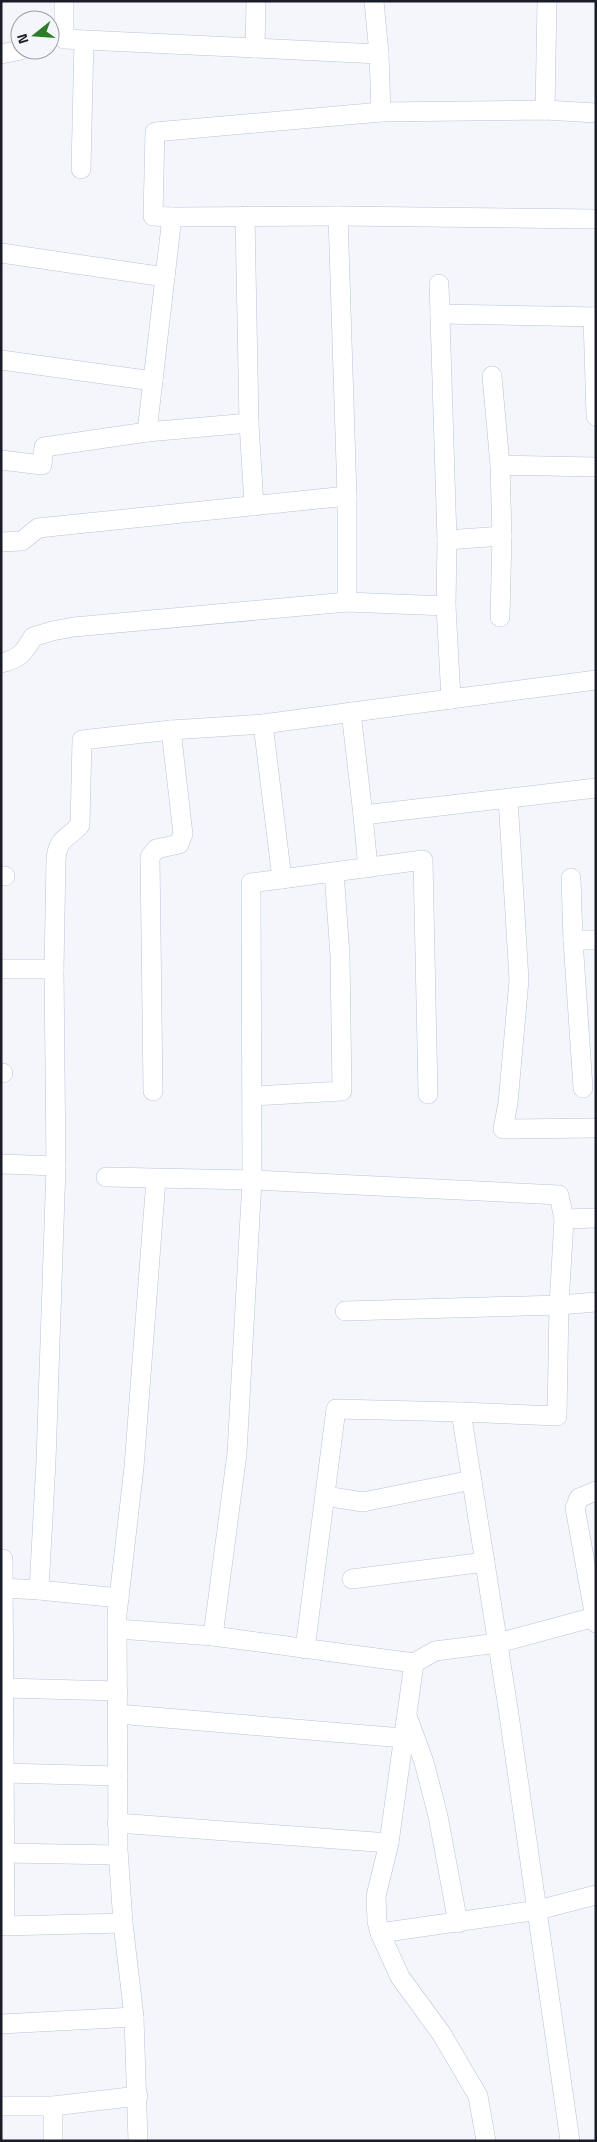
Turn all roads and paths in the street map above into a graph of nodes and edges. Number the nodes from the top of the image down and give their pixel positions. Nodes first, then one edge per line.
1 (64, 1) edge
2 (256, 1) edge
3 (374, 1) edge
4 (547, 1) edge
5 (60, 24) edge
6 (84, 40) junction
7 (60, 42) edge
8 (255, 48) junction
9 (379, 54) junction
10 (546, 110) junction
11 (381, 112) junction
12 (596, 113) edge
13 (81, 169) dead end
14 (245, 216) junction
15 (338, 216) junction
16 (172, 217) junction
17 (596, 219) edge
18 (1, 253) edge
19 (165, 277) junction
20 (439, 284) dead end
21 (440, 314) junction
22 (595, 317) edge
23 (1, 360) edge
24 (492, 376) dead end
25 (152, 381) junction
26 (596, 416) edge
27 (249, 423) junction
28 (147, 432) junction
29 (1, 460) edge
30 (500, 465) junction
31 (596, 467) edge
32 (347, 496) junction
33 (254, 506) junction
34 (502, 536) junction
35 (447, 540) junction
36 (1, 542) edge
37 (347, 602) junction
38 (446, 606) junction
39 (500, 617) dead end
40 (1, 663) edge
41 (596, 680) edge
42 (451, 699) junction
43 (351, 712) junction
44 (263, 724) junction
45 (171, 730) junction
46 (596, 788) edge
47 (508, 798) junction
48 (364, 815) junction
49 (368, 868) junction
50 (334, 872) junction
51 (571, 878) dead end
52 (282, 879) junction
53 (573, 940) junction
54 (596, 940) edge
55 (1, 969) edge
56 (54, 969) junction
57 (583, 1088) dead end
58 (153, 1091) dead end
59 (428, 1094) dead end
60 (253, 1096) junction
61 (596, 1128) edge
62 (1, 1164) edge
63 (56, 1166) junction
64 (106, 1177) dead end
65 (156, 1179) junction
66 (252, 1180) junction
67 (596, 1218) edge
68 (564, 1219) junction
69 (596, 1302) edge
70 (559, 1306) junction
71 (345, 1311) dead end
72 (461, 1412) junction
73 (472, 1480) junction
74 (596, 1491) edge
75 (325, 1496) junction
76 (3, 1559) dead end
77 (485, 1562) junction
78 (352, 1579) dead end
79 (3, 1588) junction
80 (39, 1590) junction
81 (119, 1598) junction
82 (595, 1620) edge
83 (118, 1629) junction
84 (213, 1636) junction
85 (498, 1643) junction
86 (305, 1649) junction
87 (414, 1663) junction
88 (4, 1688) junction
89 (118, 1690) junction
90 (118, 1714) junction
91 (406, 1715) junction
92 (403, 1738) junction
93 (4, 1773) junction
94 (118, 1776) junction
95 (118, 1823) junction
96 (389, 1843) junction
97 (4, 1854) junction
98 (118, 1856) junction
99 (596, 1895) edge
100 (538, 1910) junction
101 (123, 1923) junction
102 (458, 1923) junction
103 (380, 1933) junction
104 (134, 2017) junction
105 (1, 2024) edge
106 (138, 2096) junction
107 (1, 2106) edge
108 (53, 2106) junction
109 (53, 2141) edge
110 (138, 2141) edge
111 (486, 2141) edge
112 (570, 2141) edge

1 - 5 street
2 - 8 street
3 - 9 street
4 - 10 street
6 - 7 street
6 - 8 street
6 - 13 street
8 - 9 street
9 - 11 street
10 - 11 street
10 - 12 street
11 - 16 street
14 - 15 street
14 - 16 street
14 - 27 street
15 - 17 street
15 - 32 street
16 - 19 street
18 - 19 street
19 - 25 street
20 - 21 street
21 - 22 street
21 - 35 street
22 - 26 street
23 - 25 street
24 - 30 street
25 - 28 street
27 - 28 street
27 - 33 street
28 - 29 street
30 - 31 street
30 - 34 street
32 - 33 street
32 - 37 street
33 - 36 street
34 - 35 street
34 - 39 street
35 - 38 street
37 - 38 street
37 - 40 street
38 - 42 street
41 - 42 street
42 - 43 street
43 - 44 street
43 - 48 street
44 - 45 street
44 - 52 street
45 - 56 street
45 - 58 street
46 - 47 street
47 - 48 street
47 - 61 street
48 - 49 street
49 - 50 street
49 - 59 street
50 - 52 street
50 - 60 street
51 - 53 street
52 - 60 street
53 - 54 street
53 - 57 street
55 - 56 street
56 - 63 street
60 - 66 street
62 - 63 street
63 - 80 street
64 - 65 street
65 - 66 street
65 - 81 street
66 - 68 street
66 - 84 street
67 - 68 street
68 - 70 street
69 - 70 street
70 - 71 street
70 - 72 street
72 - 73 street
72 - 75 street
73 - 75 street
73 - 77 street
74 - 82 street
75 - 86 street
76 - 79 street
77 - 78 street
77 - 85 street
79 - 80 street
79 - 88 street
80 - 81 street
81 - 83 street
82 - 85 street
83 - 84 street
83 - 89 street
84 - 86 street
85 - 87 street
85 - 100 street
86 - 87 street
87 - 91 street
88 - 89 street
88 - 93 street
89 - 90 street
90 - 92 street
90 - 94 street
91 - 92 street
91 - 102 street
92 - 96 street
93 - 94 street
93 - 97 street
94 - 95 street
95 - 96 street
95 - 98 street
96 - 103 street
97 - 98 street
97 - 101 street
98 - 101 street
99 - 100 street
100 - 102 street
100 - 112 street
101 - 104 street
102 - 103 street
103 - 111 street
104 - 105 street
104 - 106 street
106 - 108 street
106 - 110 street
107 - 108 street
108 - 109 street

